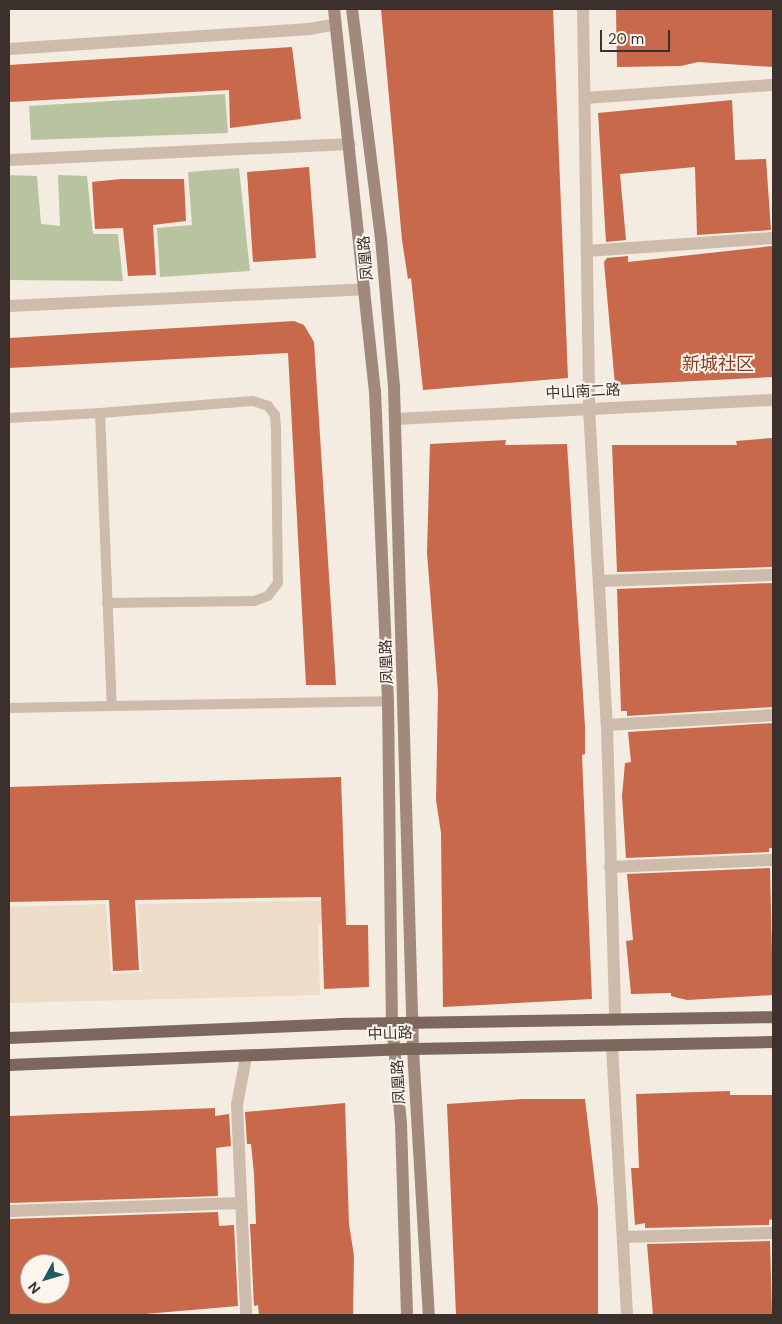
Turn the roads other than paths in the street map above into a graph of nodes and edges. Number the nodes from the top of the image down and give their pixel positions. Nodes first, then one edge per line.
1 (334, 9) edge
2 (352, 9) edge
3 (583, 9) edge
4 (336, 24) junction
5 (9, 49) edge
6 (773, 85) edge
7 (585, 98) junction
8 (350, 144) junction
9 (9, 160) edge
10 (773, 238) edge
11 (587, 251) junction
12 (365, 289) junction
13 (9, 306) edge
14 (773, 400) edge
15 (590, 408) junction
16 (100, 413) junction
17 (9, 418) edge
18 (395, 419) junction
19 (773, 575) edge
20 (600, 581) junction
21 (107, 603) junction
22 (388, 701) junction
23 (112, 706) junction
24 (9, 708) edge
25 (773, 715) edge
26 (607, 725) junction
27 (773, 860) edge
28 (610, 867) junction
29 (773, 1017) edge
30 (615, 1020) junction
31 (415, 1022) junction
32 (392, 1023) junction
33 (9, 1038) edge
34 (773, 1042) edge
35 (612, 1046) junction
36 (413, 1049) junction
37 (393, 1050) junction
38 (246, 1057) junction
39 (9, 1065) edge
40 (241, 1203) junction
41 (9, 1211) edge
42 (773, 1233) edge
43 (623, 1236) junction
44 (246, 1315) edge
45 (407, 1315) edge
46 (429, 1315) edge
47 (626, 1315) edge

1 - 4 main road, 凤凰路
2 - 18 main road, 凤凰路
3 - 7 street
4 - 5 street
4 - 8 main road, 凤凰路
6 - 7 street
7 - 11 street
8 - 9 street
8 - 12 main road, 凤凰路
10 - 11 street
11 - 15 street
12 - 13 street
12 - 22 main road, 凤凰路
14 - 15 street, 中山南二路
15 - 18 street, 中山南二路
15 - 20 street
16 - 17 lane
16 - 21 lane
16 - 21 lane
18 - 31 main road, 凤凰路
19 - 20 street
20 - 26 street
21 - 23 lane
22 - 23 lane
22 - 32 main road, 凤凰路
23 - 24 lane
25 - 26 street
26 - 28 street
27 - 28 street
28 - 30 street
29 - 30 main road, 中山路
30 - 31 main road, 中山路
31 - 32 main road, 中山路
31 - 36 main road, 凤凰路
32 - 33 main road, 中山路
32 - 37 main road, 凤凰路
34 - 35 main road, 中山路
35 - 36 main road, 中山路
35 - 43 street
36 - 37 main road, 中山路
36 - 46 main road, 凤凰路
37 - 38 main road, 中山路
37 - 45 main road, 凤凰路
38 - 39 main road, 中山路
38 - 40 street
40 - 41 street
40 - 44 street
42 - 43 street
43 - 47 street

